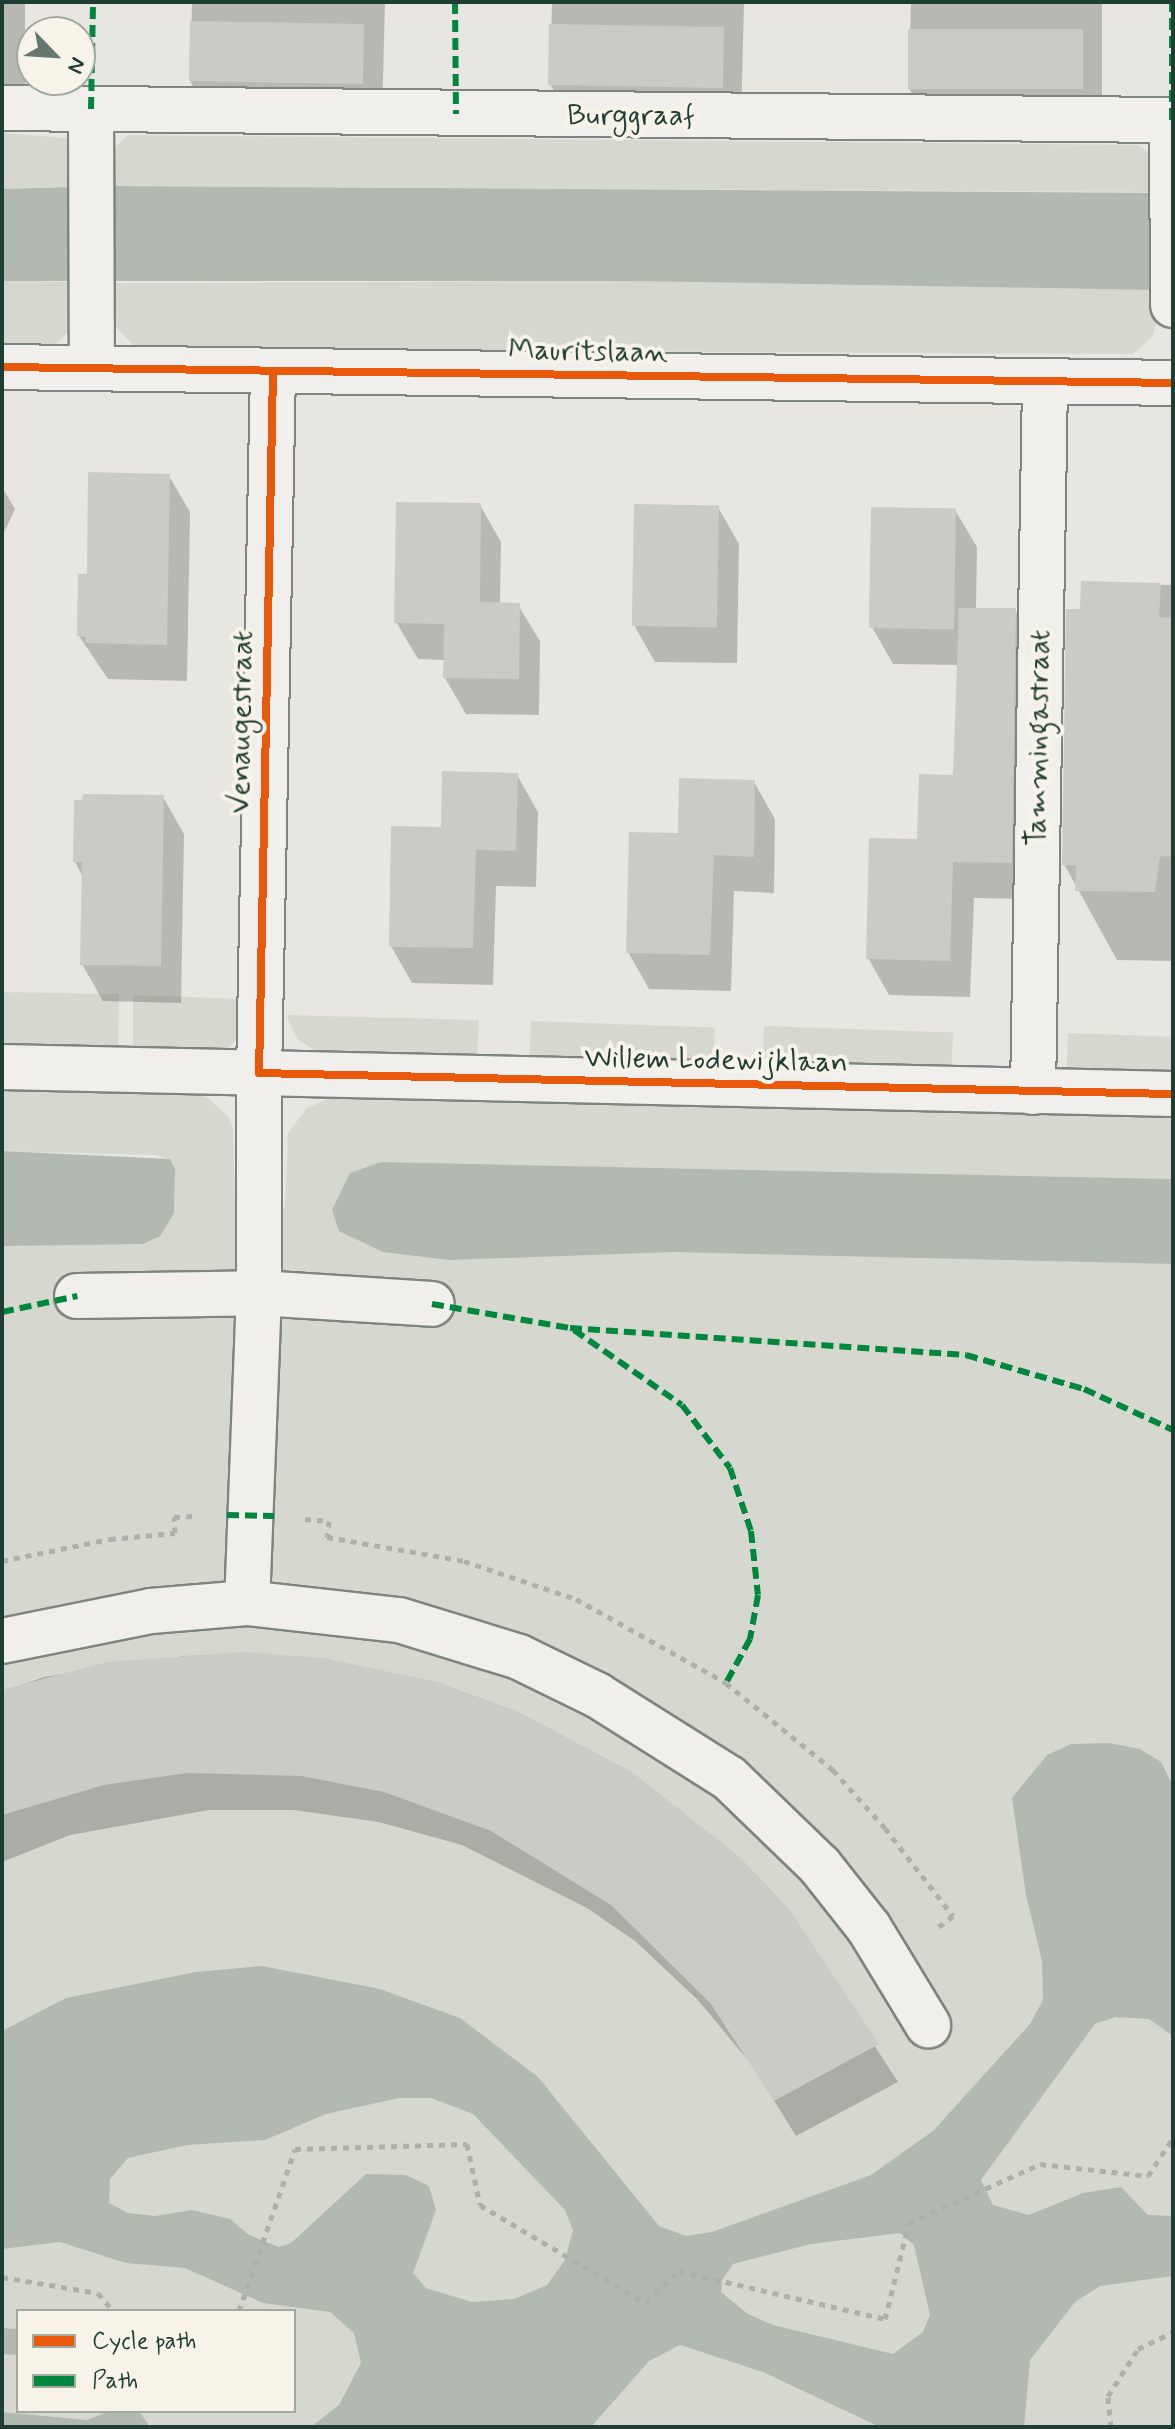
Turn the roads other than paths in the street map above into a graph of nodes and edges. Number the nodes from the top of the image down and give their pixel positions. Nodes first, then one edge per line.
1 (2, 108) edge
2 (91, 109) junction
3 (1172, 120) edge
4 (1171, 186) edge
5 (1173, 305) edge
6 (2, 367) edge
7 (92, 367) junction
8 (273, 371) junction
9 (1173, 383) edge
10 (1045, 384) junction
11 (2, 1067) edge
12 (259, 1073) junction
13 (1033, 1092) junction
14 (1173, 1094) edge
15 (259, 1293) junction
16 (77, 1296) dead end
17 (432, 1304) dead end
18 (247, 1603) junction
19 (2, 1641) edge
20 (928, 2025) dead end

1 - 2 street, Burggraaf
2 - 3 street, Burggraaf
2 - 7 street
3 - 4 street, Burggraaf
4 - 5 street, Burggraaf
6 - 7 street, Mauritslaan
7 - 8 street, Mauritslaan
8 - 10 street, Mauritslaan
8 - 12 street, Venaugestraat
9 - 10 street, Mauritslaan
10 - 13 street, Tammingastraat
11 - 12 street, Willem Lodewijklaan
12 - 13 street, Willem Lodewijklaan
12 - 15 street
13 - 14 street, Willem Lodewijklaan
15 - 16 street
15 - 17 street
15 - 18 street
18 - 19 street
18 - 20 street

